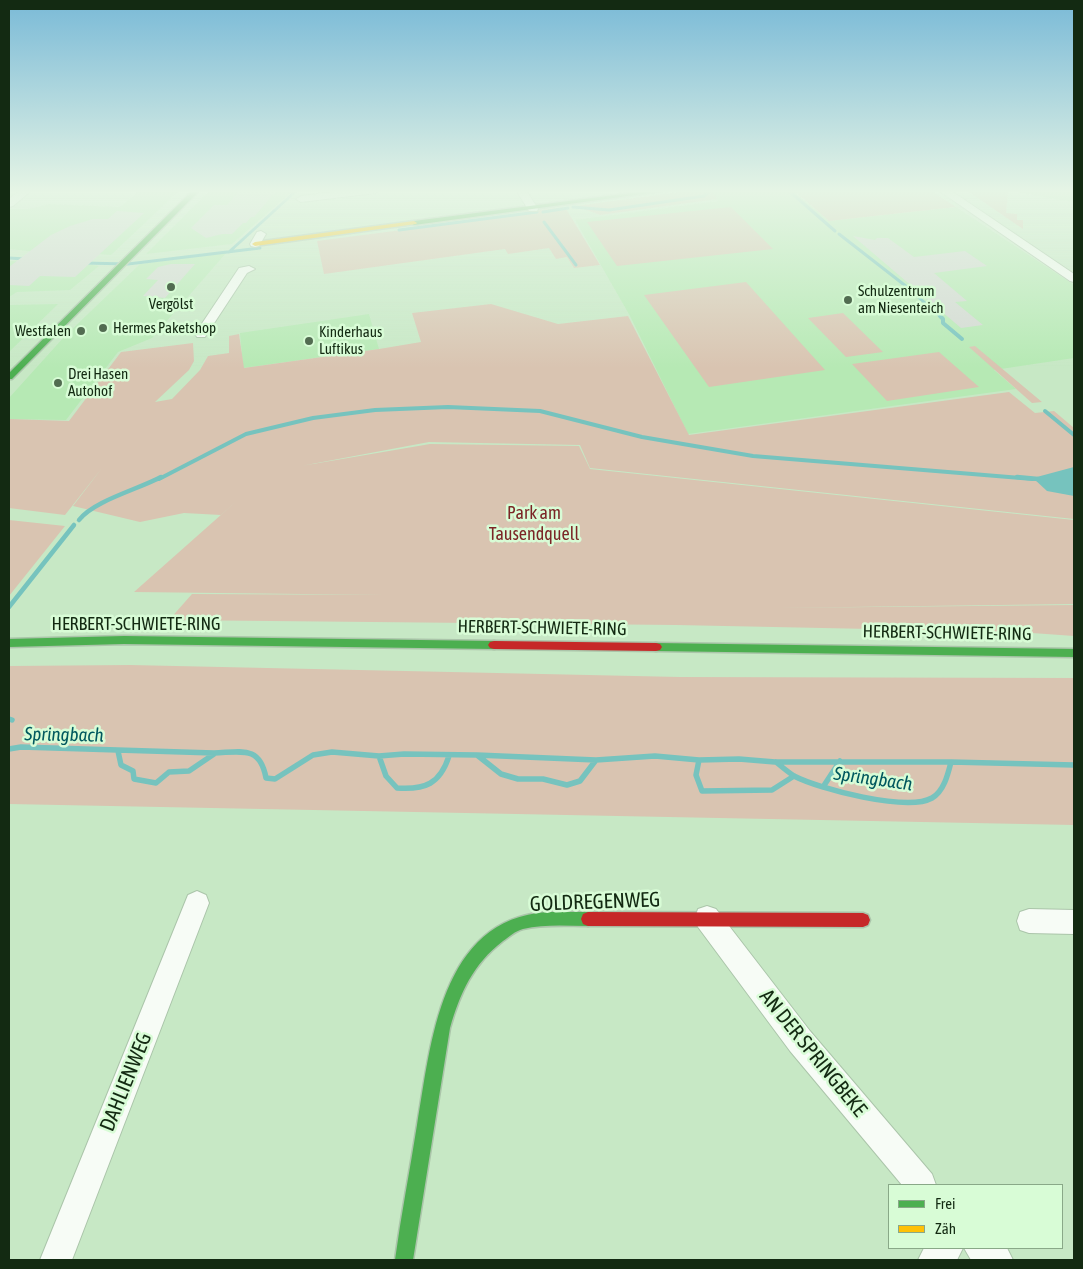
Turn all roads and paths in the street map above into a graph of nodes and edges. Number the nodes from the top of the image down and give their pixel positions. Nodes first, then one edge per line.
1 (136, 249) edge
2 (1029, 249) edge
3 (249, 269) dead end
4 (1074, 280) edge
5 (201, 334) dead end
6 (9, 377) edge
7 (9, 643) edge
8 (1074, 654) edge
9 (197, 903) dead end
10 (707, 918) junction
11 (863, 920) dead end
12 (1028, 921) dead end
13 (1074, 922) edge
14 (920, 1184) edge
15 (946, 1249) edge
16 (981, 1249) edge
17 (56, 1260) edge
18 (404, 1260) edge
19 (934, 1260) edge
20 (996, 1260) edge

1 - 6 main road
2 - 4 street
3 - 5 street
7 - 8 main road, HERBERT-SCHWIETE-RING
9 - 17 street, DAHLIENWEG
10 - 11 main road, GOLDREGENWEG
10 - 14 street, AN DER SPRINGBEKE
10 - 18 main road, GOLDREGENWEG
12 - 13 street
15 - 19 street
16 - 20 street

